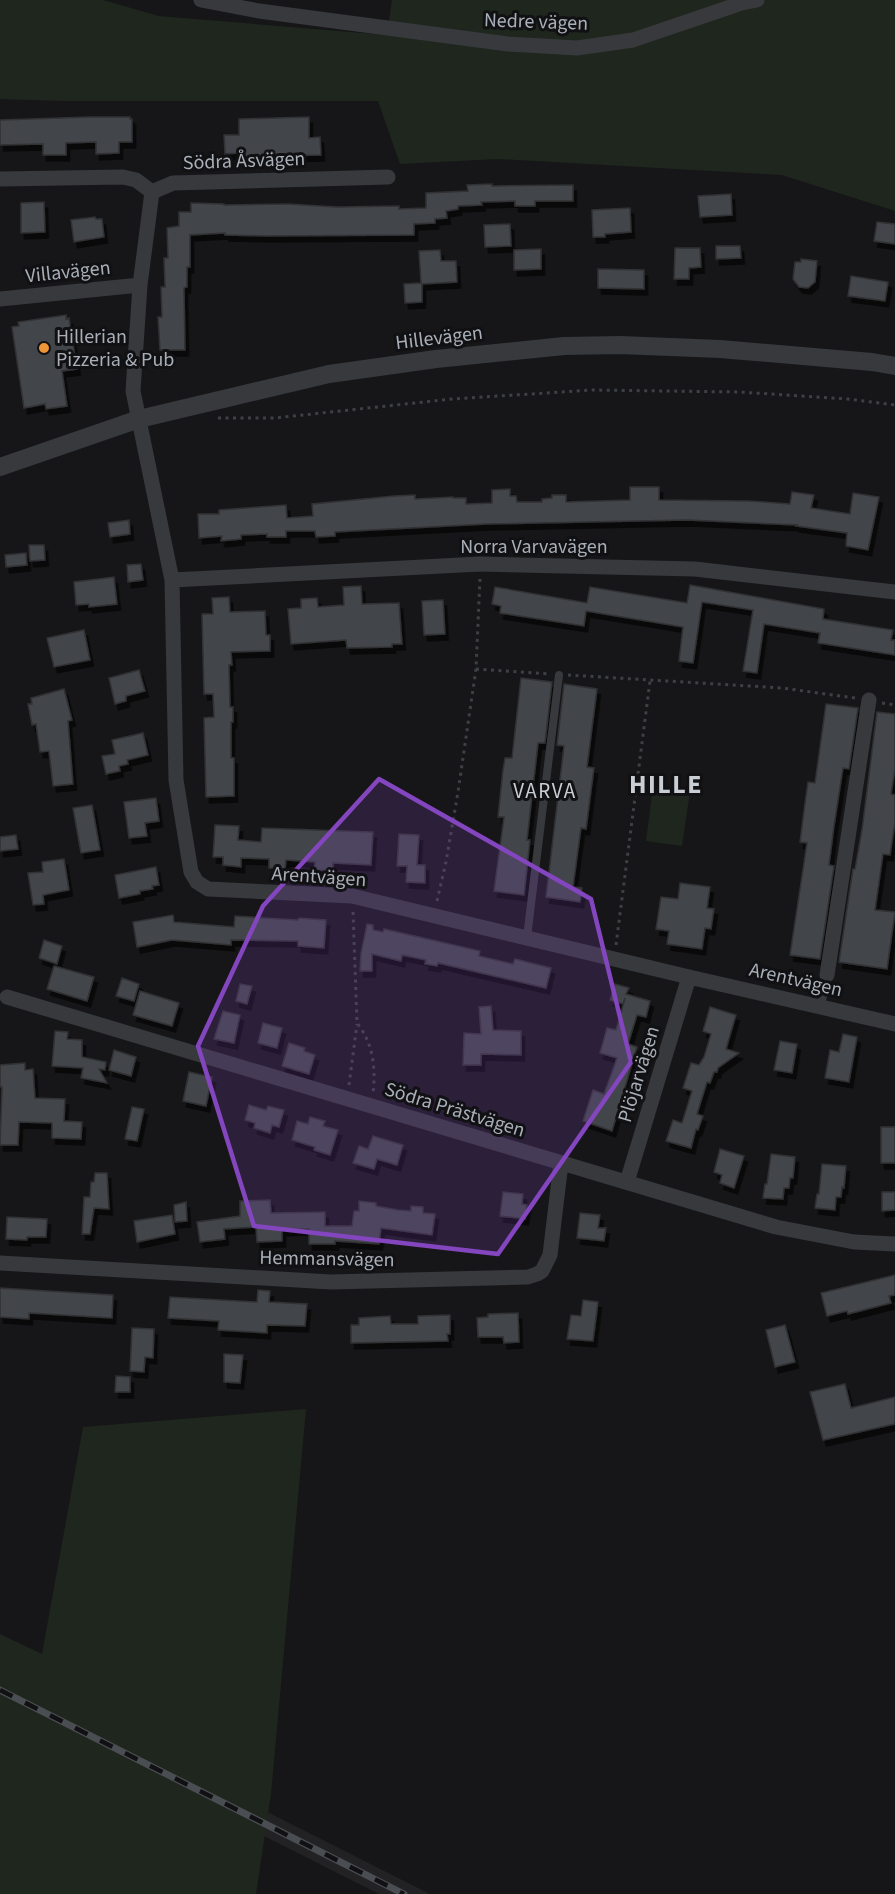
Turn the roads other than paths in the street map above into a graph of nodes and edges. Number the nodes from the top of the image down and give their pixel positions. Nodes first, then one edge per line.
1 (201, 0) edge
2 (757, 0) edge
3 (388, 177) dead end
4 (0, 179) edge
5 (152, 192) junction
6 (140, 285) junction
7 (0, 299) edge
8 (895, 366) edge
9 (139, 419) junction
10 (0, 467) edge
11 (172, 580) junction
12 (895, 591) edge
13 (559, 675) road end
14 (869, 700) road end
15 (527, 937) junction
16 (826, 975) joint
17 (689, 977) junction
18 (7, 997) dead end
19 (820, 1006) junction
20 (895, 1024) edge
21 (561, 1163) junction
22 (627, 1182) junction
23 (895, 1244) edge
24 (0, 1263) edge

1 - 2 street, Nedre vägen
3 - 5 street, Södra Åsvägen
4 - 5 street
5 - 6 street, Villavägen
6 - 7 street, Villavägen
6 - 9 street, Villavägen
8 - 9 street, Hillevägen
9 - 10 street, Hillevägen
9 - 11 street, Arentvägen
11 - 12 street, Norra Varvavägen
11 - 15 street, Arentvägen
13 - 15 lane
14 - 16 street
15 - 17 street, Arentvägen
16 - 19 lane
17 - 19 street, Arentvägen
17 - 22 street, Plöjarvägen
18 - 21 street, Södra Prästvägen
19 - 20 street, Arentvägen
21 - 22 street, Södra Prästvägen
21 - 24 street, Hemmansvägen
22 - 23 street, Södra Prästvägen

